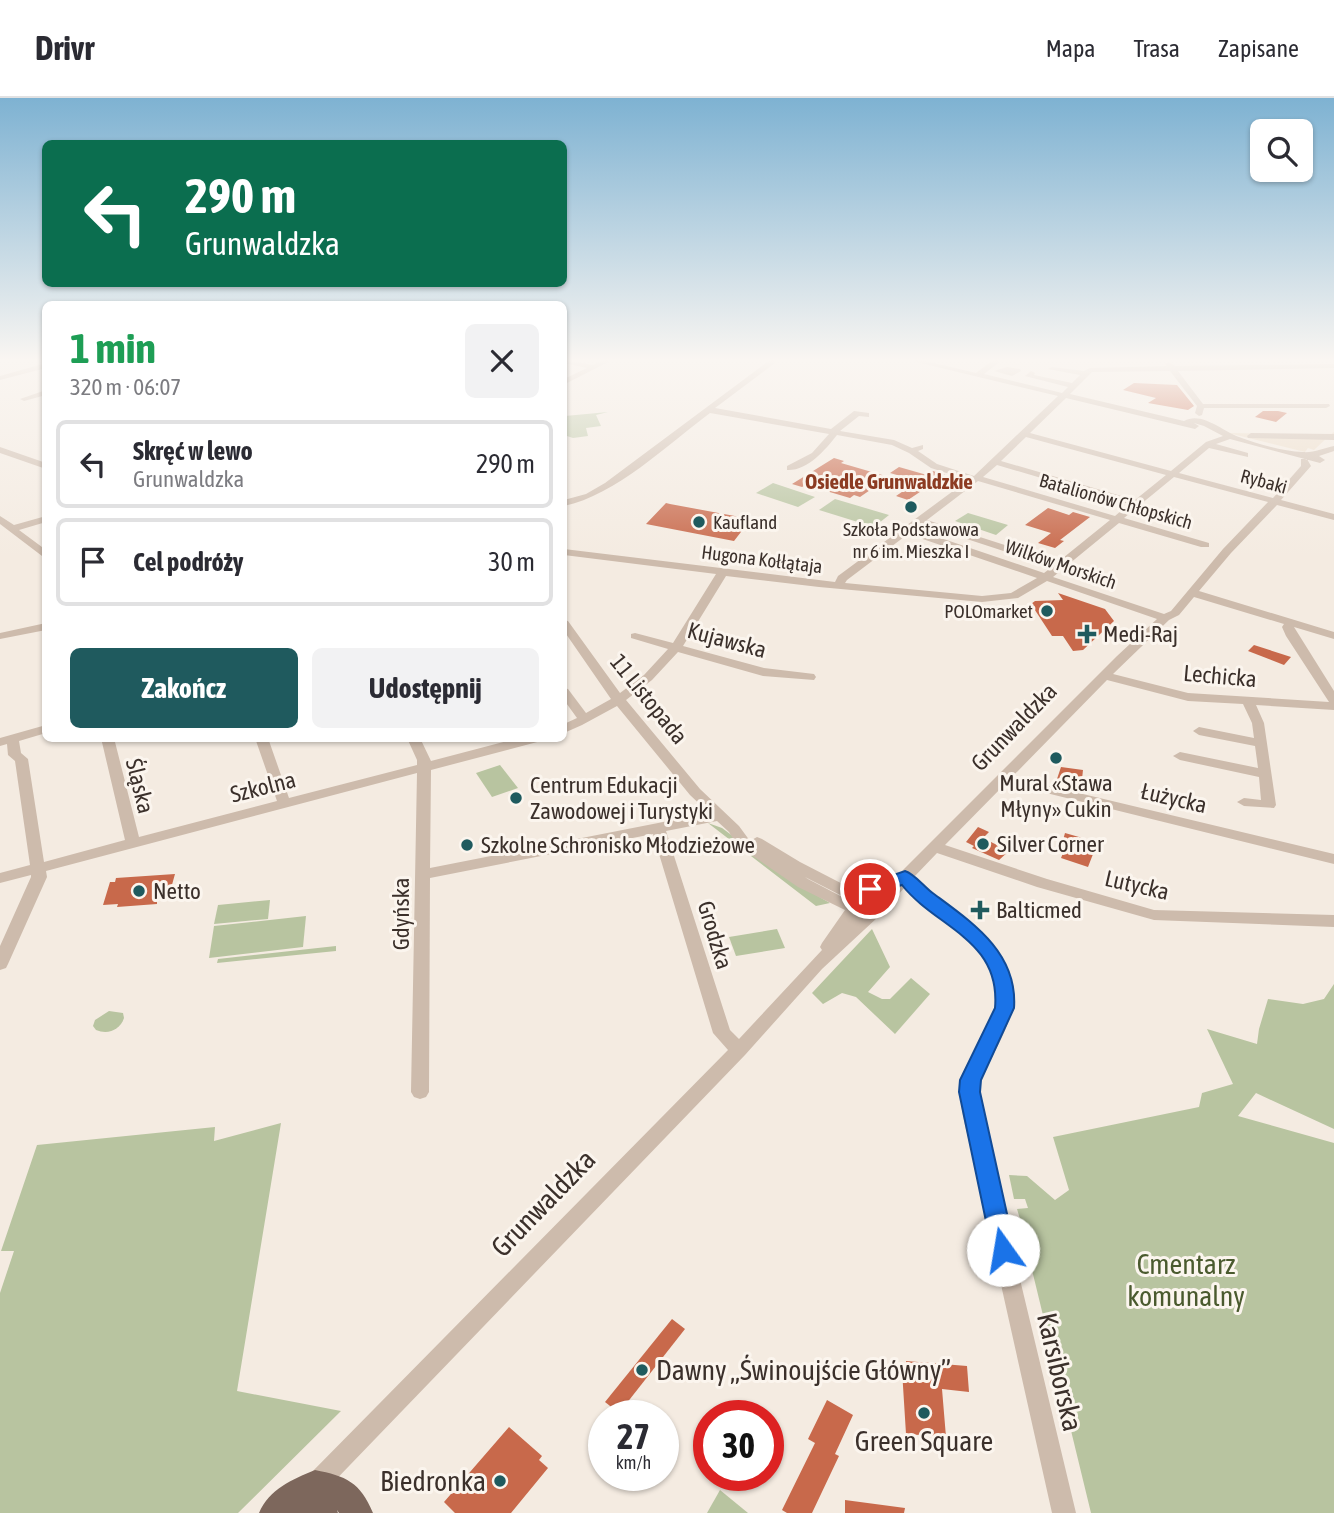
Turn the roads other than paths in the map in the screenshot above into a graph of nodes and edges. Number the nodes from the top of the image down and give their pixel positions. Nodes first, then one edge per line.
1 (688, 426) edge
2 (796, 426) edge
3 (842, 426) edge
4 (1031, 426) edge
5 (1208, 426) edge
6 (1208, 426) edge
7 (1208, 426) edge
8 (834, 433) junction
9 (1023, 434) junction
10 (1223, 435) junction
11 (1251, 436) dead end
12 (1334, 444) edge
13 (1208, 445) junction
14 (0, 450) edge
15 (1285, 452) junction
16 (1245, 455) dead end
17 (1317, 460) junction
18 (995, 462) junction
19 (1332, 462) dead end
20 (1302, 464) junction
21 (42, 465) edge
22 (790, 468) dead end
23 (1171, 474) junction
24 (976, 478) junction
25 (567, 500) edge
26 (1136, 502) junction
27 (1279, 503) junction
28 (1334, 517) edge
29 (0, 519) edge
30 (1116, 519) junction
31 (42, 520) edge
32 (918, 520) junction
33 (14, 528) junction
34 (906, 530) junction
35 (1205, 545) dead end
36 (42, 552) edge
37 (567, 552) edge
38 (1059, 566) junction
39 (723, 572) junction
40 (1040, 581) junction
41 (1065, 584) joint
42 (839, 586) junction
43 (1193, 593) junction
44 (1165, 618) junction
45 (1290, 623) junction
46 (42, 627) edge
47 (567, 627) edge
48 (0, 635) edge
49 (635, 636) dead end
50 (1334, 636) edge
51 (675, 648) junction
52 (1105, 676) junction
53 (810, 677) dead end
54 (567, 696) edge
55 (617, 698) junction
56 (1334, 700) edge
57 (1248, 701) junction
58 (1334, 706) edge
59 (584, 719) junction
60 (567, 728) edge
61 (42, 730) edge
62 (1199, 731) dead end
63 (6, 740) edge
64 (108, 742) edge
65 (262, 742) edge
66 (415, 742) edge
67 (521, 742) edge
68 (1261, 743) junction
69 (1180, 756) dead end
70 (423, 768) junction
71 (1265, 774) junction
72 (1005, 779) junction
73 (1244, 802) dead end
74 (285, 804) junction
75 (719, 816) junction
76 (658, 828) junction
77 (133, 843) junction
78 (937, 848) junction
79 (1334, 859) edge
80 (38, 868) junction
81 (424, 874) junction
82 (905, 877) junction
83 (0, 878) edge
84 (859, 904) junction
85 (1334, 921) edge
86 (0, 964) edge
87 (738, 1050) junction
88 (420, 1092) dead end
89 (334, 1500) edge
90 (274, 1513) edge
91 (298, 1513) edge
92 (1063, 1513) edge

1 - 25 street
2 - 8 street, Batalionów Chłopskich
3 - 8 street
4 - 9 street
5 - 10 street
6 - 10 street
7 - 10 street
8 - 22 street
8 - 24 street, Batalionów Chłopskich
9 - 18 street
9 - 23 street, Rybaki
10 - 13 street
10 - 15 street
11 - 12 street
12 - 15 street
12 - 17 street, Grunwaldzka
13 - 16 street
13 - 23 street
14 - 21 street
15 - 20 street
17 - 19 street
17 - 20 street, Grunwaldzka
17 - 20 street
18 - 24 street
18 - 26 street
20 - 27 street, Grunwaldzka
23 - 26 street
23 - 27 street, Rybaki
24 - 30 street, Batalionów Chłopskich
24 - 32 street
26 - 30 street
27 - 28 street, Rybaki
27 - 43 street, Grunwaldzka
29 - 33 street
30 - 35 street, Batalionów Chłopskich
30 - 38 street
31 - 33 street
32 - 34 street
32 - 38 street, Wilków Morskich
33 - 36 street
34 - 40 street, Wilków Morskich
34 - 42 street
37 - 39 street, Hugona Kołłątaja
38 - 40 street
39 - 42 street, Hugona Kołłątaja
39 - 51 street
40 - 41 street, Hugona Kołłątaja
40 - 42 street, Hugona Kołłątaja
41 - 44 street, Wilków Morskich
43 - 44 street, Grunwaldzka
43 - 45 street
44 - 52 street, Grunwaldzka
45 - 50 street
45 - 56 street
46 - 48 street
47 - 55 street, 11 Listopada
49 - 51 street, Kujawska
51 - 53 street, Kujawska
51 - 55 street
52 - 57 street, Lechicka
52 - 72 street, Grunwaldzka
54 - 59 street
55 - 59 street
55 - 75 street, 11 Listopada
57 - 58 street, Lechicka
57 - 68 street
59 - 60 street
61 - 63 street
62 - 68 street
63 - 80 street
64 - 77 street, Śląska
65 - 74 street
66 - 70 street, Gdyńska
67 - 70 street, Szkolna
68 - 71 street
69 - 71 street
70 - 74 street, Szkolna
70 - 81 street, Gdyńska
71 - 73 street
72 - 78 street, Grunwaldzka
72 - 79 street, Łużycka
74 - 77 street, Szkolna
75 - 76 street
75 - 84 street, 11 Listopada
76 - 81 street
76 - 87 street, Grodzka
77 - 80 street, Szkolna
78 - 82 street, Grunwaldzka
78 - 85 street, Lutycka
80 - 83 street, Szkolna
80 - 86 street
81 - 88 street, Gdyńska
82 - 84 street, Grunwaldzka
82 - 84 street, Grunwaldzka
82 - 92 street, Karsiborska
84 - 87 street, Grunwaldzka
87 - 89 street, Grunwaldzka
89 - 90 main road
89 - 91 main road

